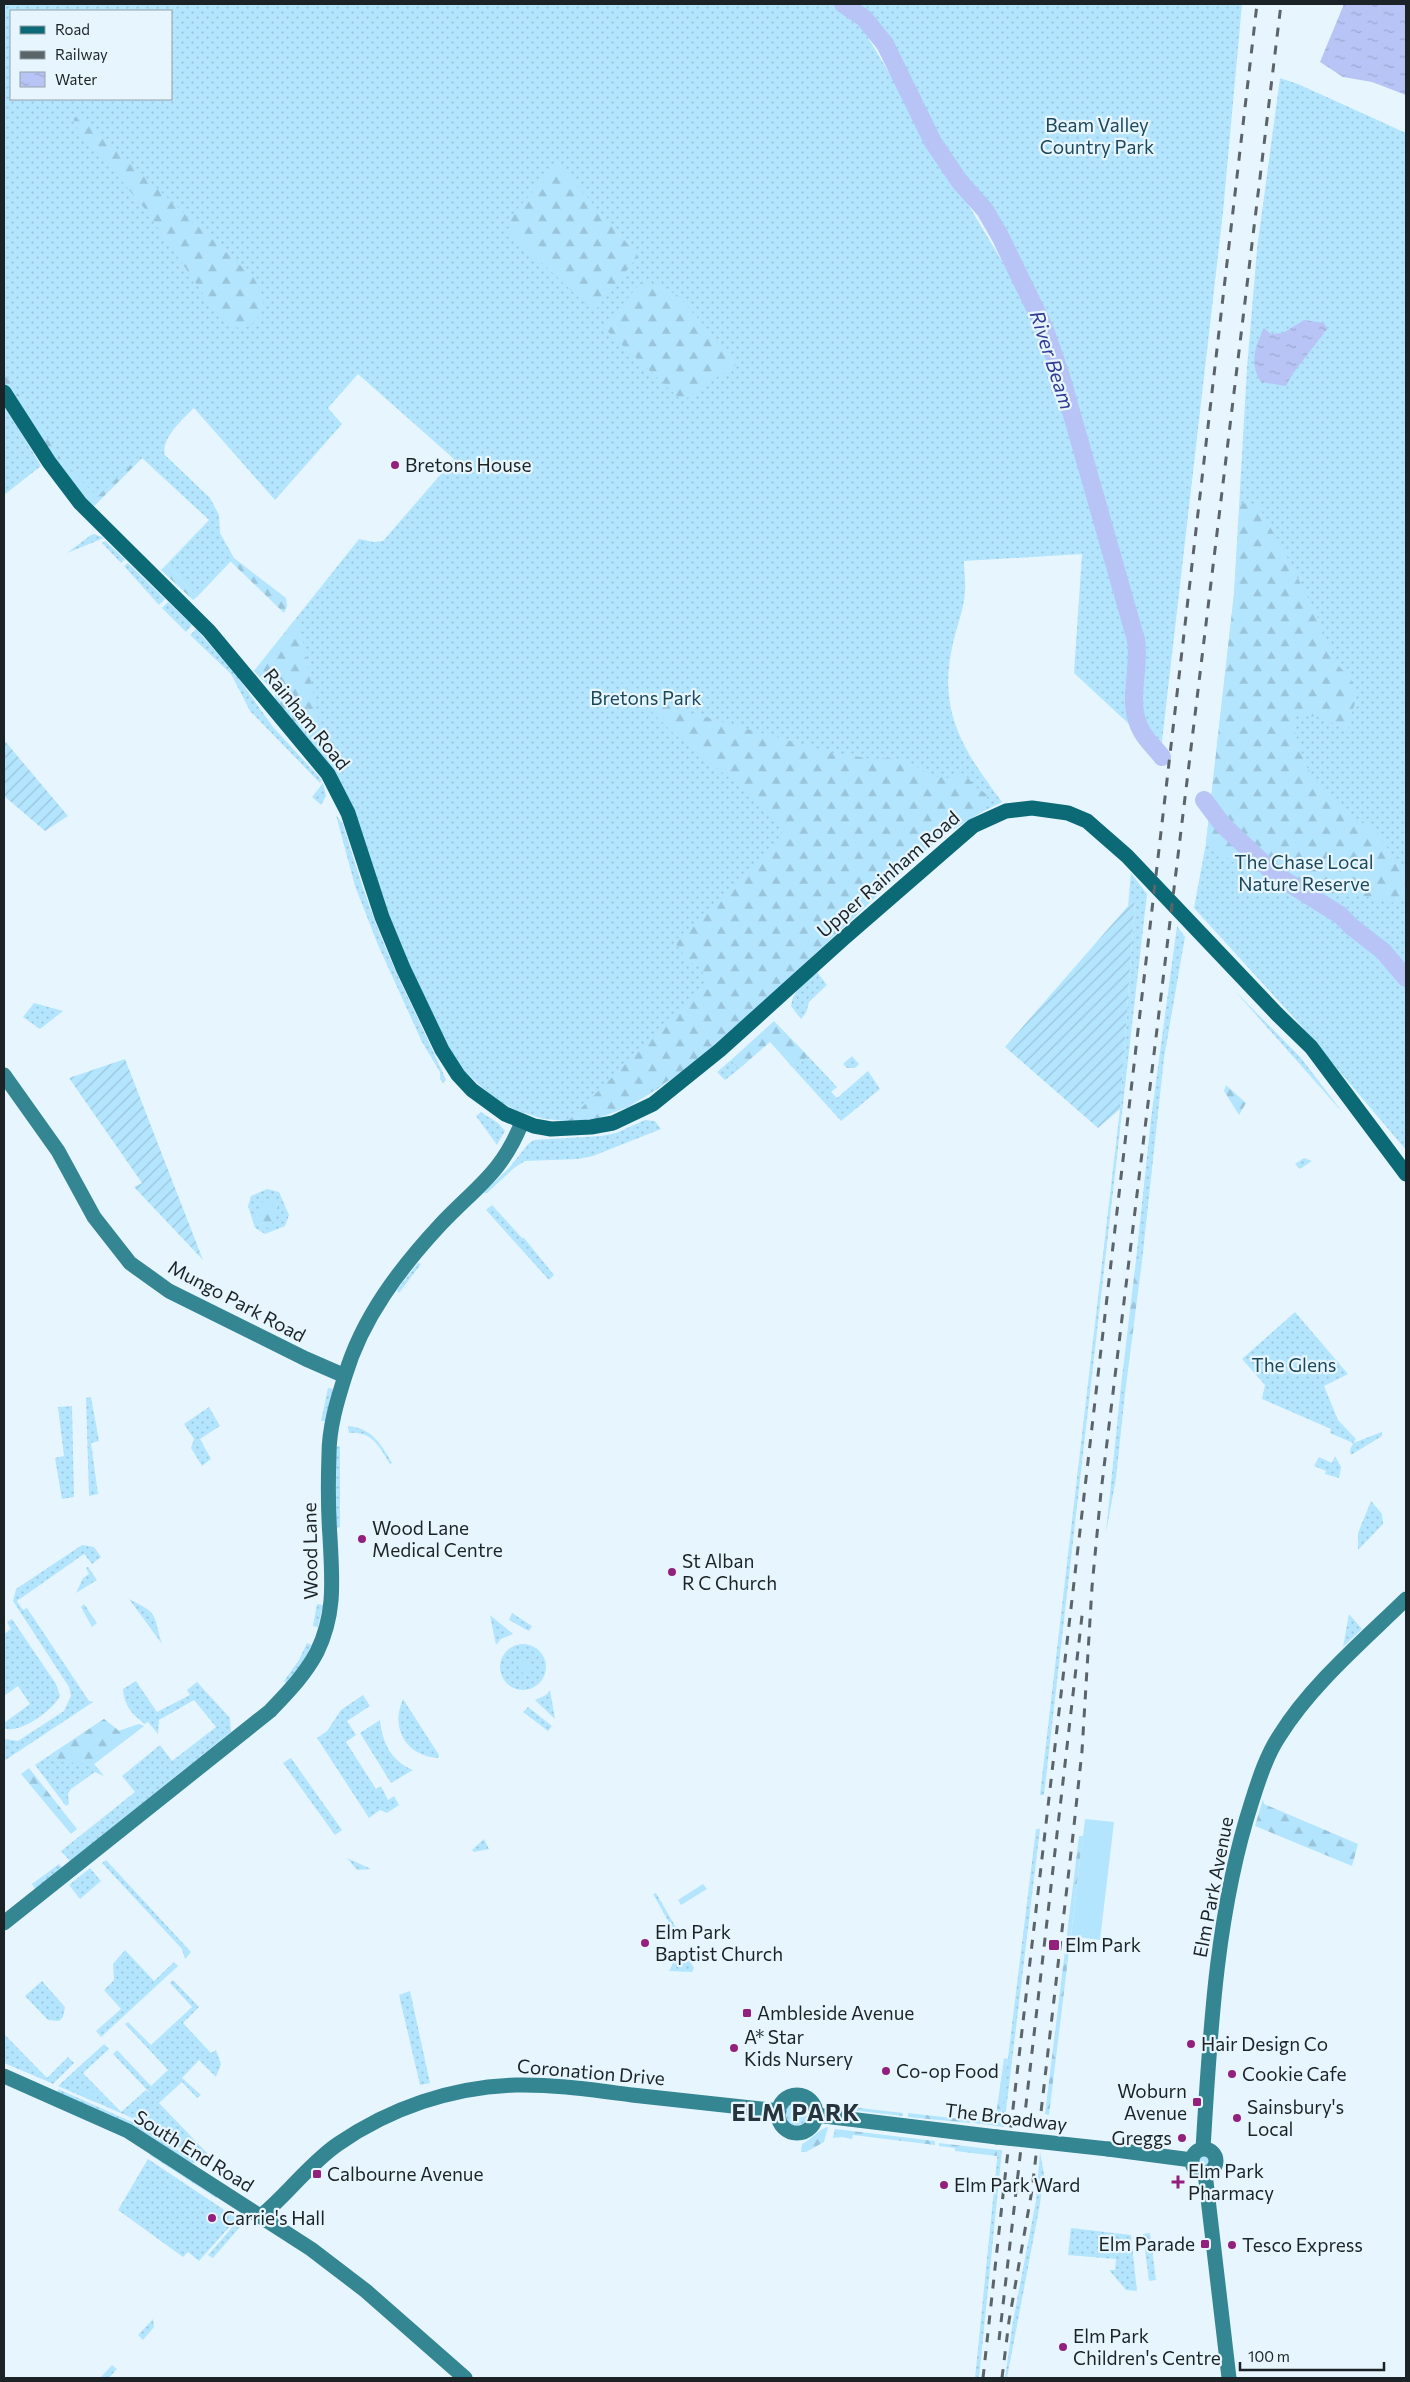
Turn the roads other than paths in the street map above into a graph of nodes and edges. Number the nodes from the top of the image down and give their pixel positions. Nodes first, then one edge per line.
1 (4, 392) edge
2 (4, 1075) edge
3 (528, 1124) junction
4 (1406, 1174) edge
5 (345, 1376) junction
6 (1406, 1600) edge
7 (4, 1923) edge
8 (4, 2076) edge
9 (778, 2111) junction
10 (816, 2115) junction
11 (1204, 2149) junction
12 (1192, 2160) junction
13 (1205, 2173) junction
14 (261, 2216) junction
15 (465, 2378) edge
16 (1229, 2378) edge

1 - 3 main road, Rainham Road
2 - 5 street, Mungo Park Road
3 - 4 main road, Upper Rainham Road
3 - 5 street, Wood Lane
5 - 7 street, Wood Lane
6 - 11 street, Elm Park Avenue
8 - 14 street, South End Road
9 - 10 street
9 - 10 street
9 - 14 street, Coronation Drive
10 - 12 street, The Broadway, bridge
11 - 12 street
11 - 13 street
12 - 13 street
13 - 16 street
14 - 15 street, South End Road

